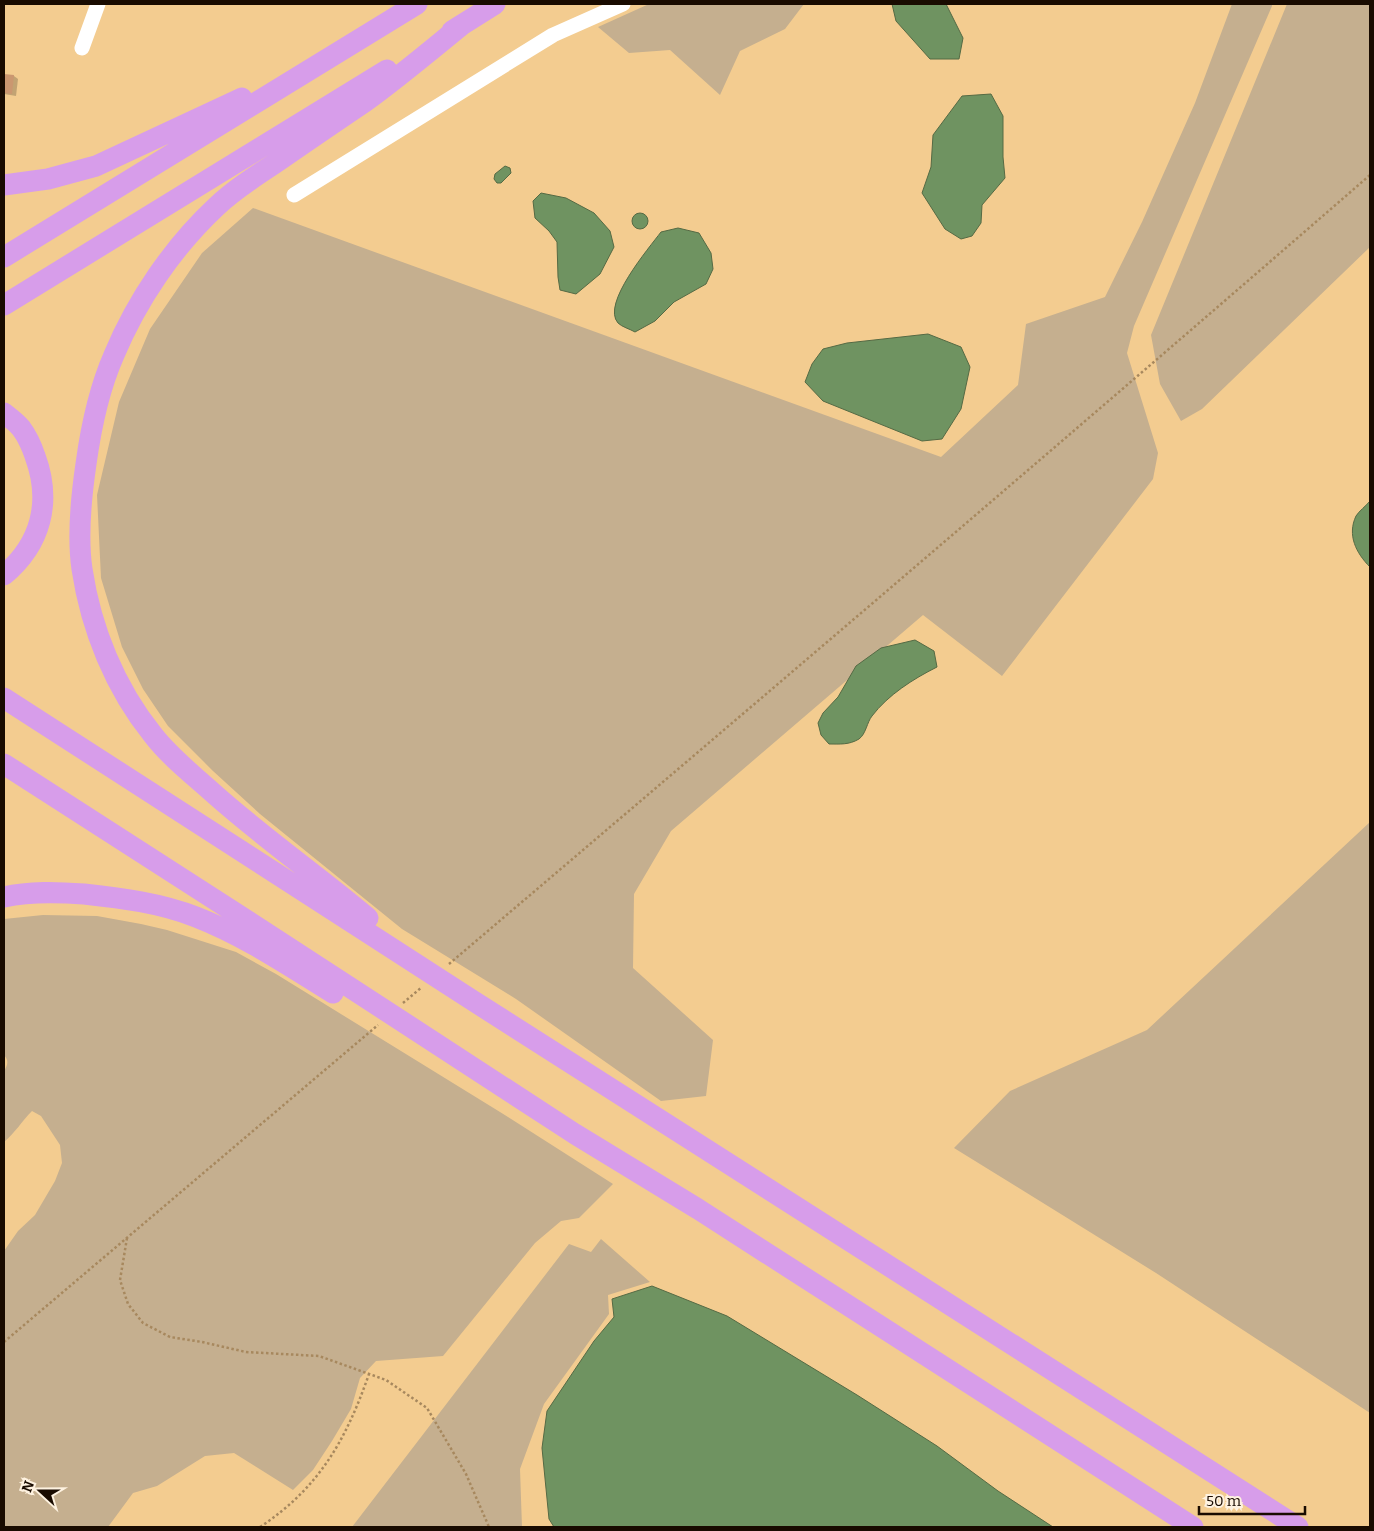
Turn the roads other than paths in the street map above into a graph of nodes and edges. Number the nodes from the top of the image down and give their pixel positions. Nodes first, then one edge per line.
1 (98, 4) edge
2 (417, 4) edge
3 (495, 4) edge
4 (623, 4) edge
5 (463, 24) junction
6 (82, 48) dead end
7 (325, 60) junction
8 (4, 185) edge
9 (294, 195) dead end
10 (4, 257) edge
11 (4, 305) edge
12 (4, 412) edge
13 (4, 575) edge
14 (4, 698) edge
15 (4, 764) edge
16 (4, 897) edge
17 (398, 948) junction
18 (350, 995) junction
19 (1193, 1527) edge
20 (1298, 1527) edge

1 - 6 street
2 - 7 highway
3 - 5 highway
4 - 9 street
5 - 11 highway
5 - 17 highway
7 - 8 highway
7 - 10 highway
12 - 13 highway
14 - 17 highway
15 - 18 highway
16 - 18 highway
17 - 20 highway
18 - 19 highway

